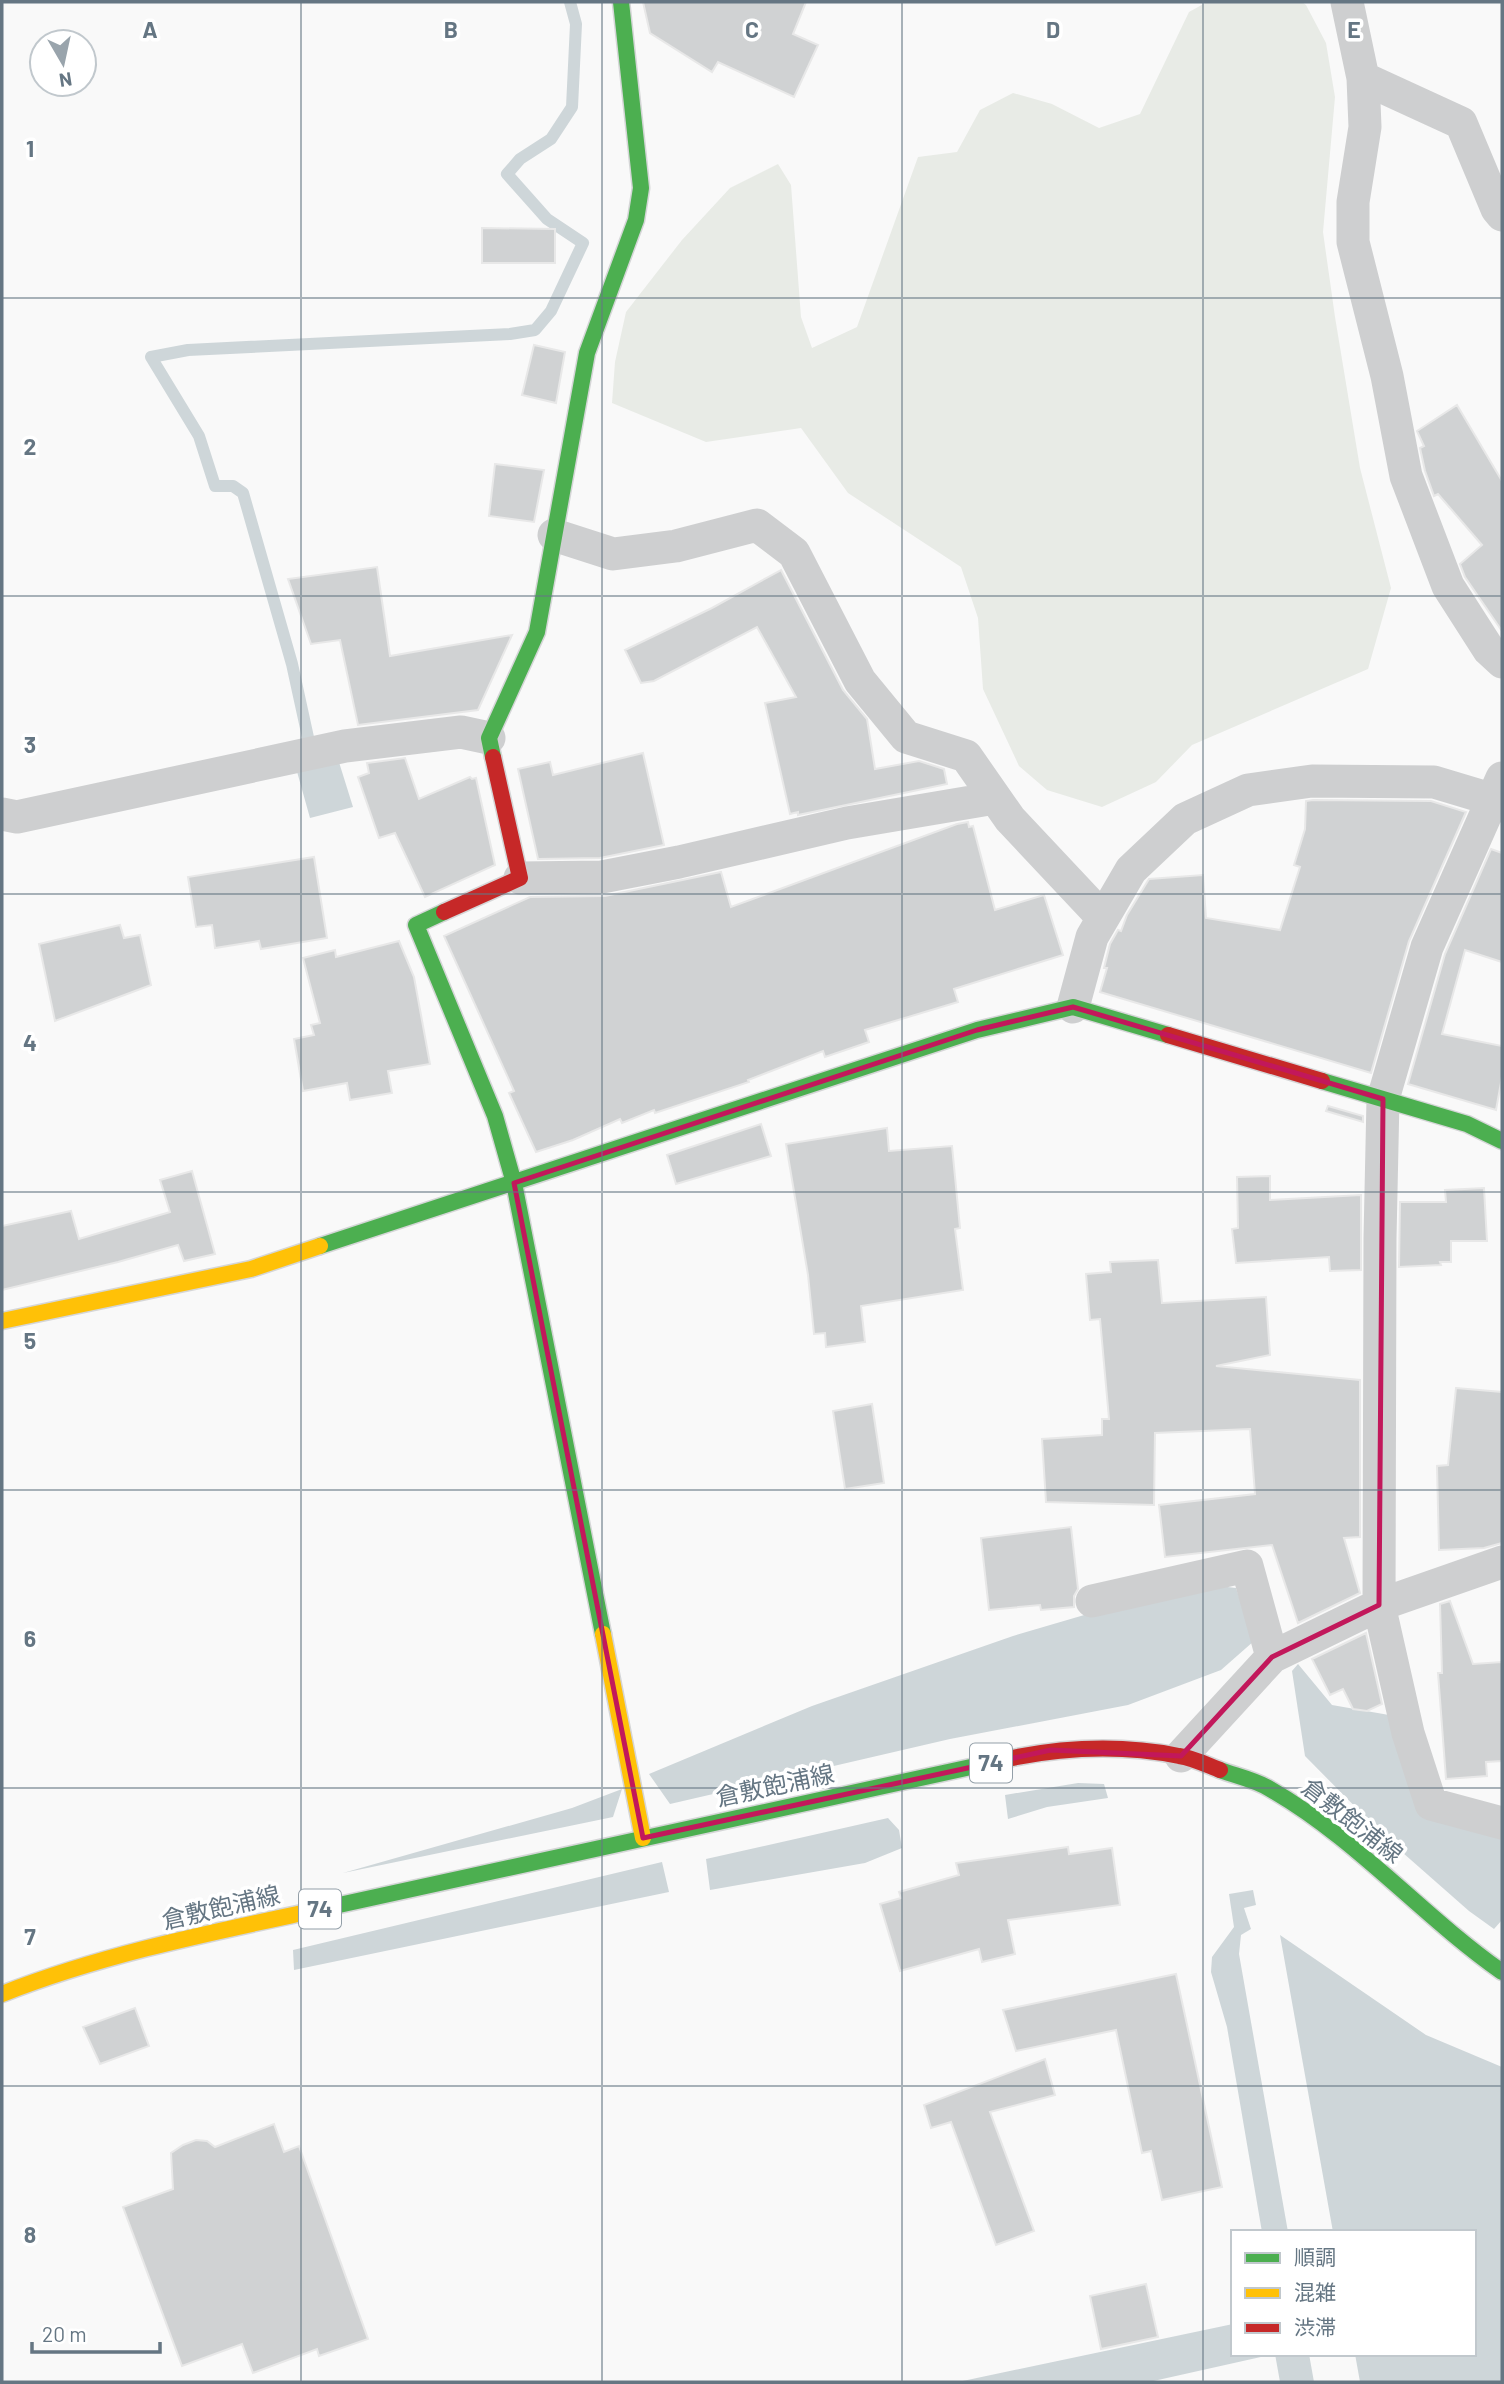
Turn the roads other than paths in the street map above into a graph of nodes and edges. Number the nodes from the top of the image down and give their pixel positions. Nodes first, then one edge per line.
1 (621, 2) edge
2 (1347, 2) edge
3 (1363, 78) junction
4 (1502, 215) edge
5 (554, 535) junction
6 (1502, 662) edge
7 (489, 737) junction
8 (1499, 794) edge
9 (995, 798) junction
10 (2, 814) edge
11 (520, 878) junction
12 (1103, 918) junction
13 (1073, 1007) junction
14 (1384, 1099) junction
15 (1502, 1141) edge
16 (514, 1183) junction
17 (2, 1321) edge
18 (1502, 1562) edge
19 (1092, 1601) dead end
20 (1379, 1605) junction
21 (1272, 1657) junction
22 (1181, 1756) junction
23 (1502, 1823) edge
24 (643, 1838) junction
25 (1502, 1972) edge
26 (2, 1994) edge

1 - 5 street
2 - 3 street
3 - 4 street
3 - 6 street
5 - 7 street
5 - 9 street
7 - 10 street
7 - 11 street
8 - 12 street
8 - 14 street
9 - 11 street
9 - 12 street
11 - 16 street
12 - 13 street
13 - 14 street
13 - 16 street
14 - 15 street
14 - 20 street
16 - 17 street
16 - 24 street
18 - 20 street
19 - 21 street
20 - 21 street
20 - 23 street
21 - 22 street
22 - 24 street, 倉敷飽浦線 / 74
22 - 25 street, 倉敷飽浦線 / 74
24 - 26 street, 倉敷飽浦線 / 74

